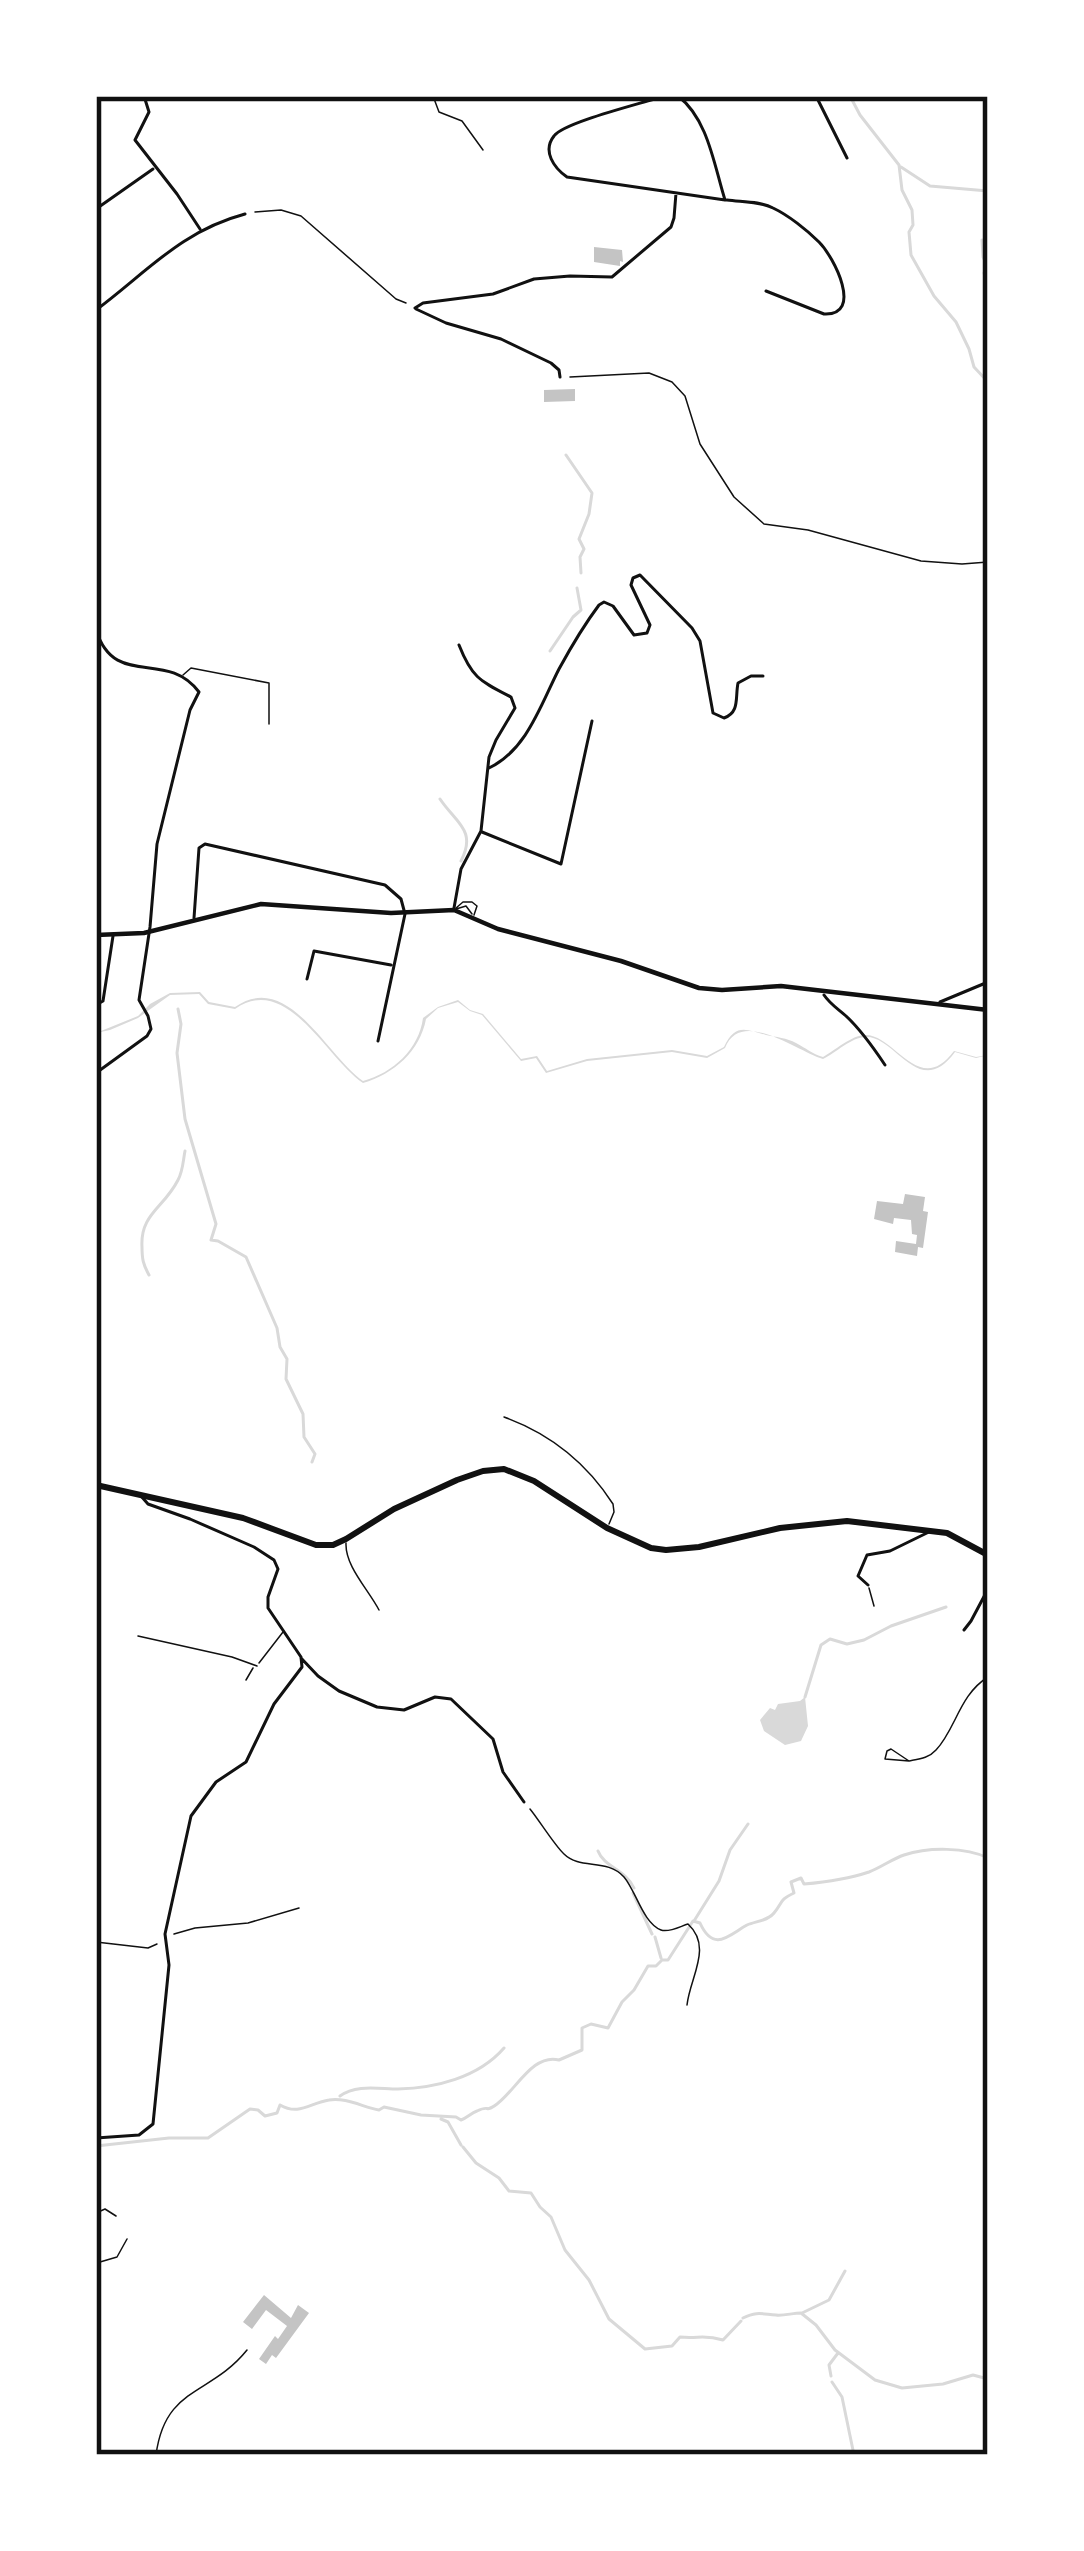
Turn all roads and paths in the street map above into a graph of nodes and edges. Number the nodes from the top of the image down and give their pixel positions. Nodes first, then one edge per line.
1 (144, 96) edge
2 (433, 96) edge
3 (664, 96) edge
4 (678, 96) edge
5 (816, 96) edge
6 (483, 150) dead end
7 (847, 158) dead end
8 (154, 168) junction
9 (676, 193) junction
10 (725, 200) junction
11 (96, 209) edge
12 (245, 214) joint
13 (200, 230) junction
14 (766, 291) dead end
15 (415, 308) junction
16 (96, 310) edge
17 (560, 376) joint
18 (988, 562) edge
19 (96, 630) edge
20 (459, 645) dead end
21 (183, 675) junction
22 (763, 676) dead end
23 (592, 721) dead end
24 (269, 724) dead end
25 (490, 768) junction
26 (481, 831) junction
27 (454, 910) junction
28 (405, 914) junction
29 (471, 918) junction
30 (194, 920) junction
31 (149, 931) junction
32 (96, 935) edge
33 (113, 936) junction
34 (393, 965) junction
35 (307, 979) dead end
36 (988, 982) edge
37 (823, 992) junction
38 (938, 1003) junction
39 (96, 1005) edge
40 (988, 1010) edge
41 (378, 1041) dead end
42 (885, 1065) dead end
43 (96, 1073) edge
44 (504, 1418) dead end
45 (96, 1485) edge
46 (140, 1495) junction
47 (607, 1528) junction
48 (933, 1530) junction
49 (346, 1539) junction
50 (988, 1555) edge
51 (868, 1585) joint
52 (988, 1589) edge
53 (874, 1606) dead end
54 (379, 1610) dead end
55 (964, 1630) dead end
56 (283, 1632) junction
57 (138, 1636) dead end
58 (301, 1657) junction
59 (257, 1666) junction
60 (297, 1675) junction
61 (318, 1676) junction
62 (988, 1677) edge
63 (246, 1680) dead end
64 (909, 1761) dead end
65 (524, 1802) joint
66 (299, 1908) dead end
67 (166, 1940) junction
68 (96, 1942) edge
69 (687, 2005) dead end
70 (96, 2138) edge
71 (96, 2213) edge
72 (116, 2216) dead end
73 (127, 2240) dead end
74 (96, 2261) edge
75 (247, 2350) dead end
76 (156, 2455) edge

1 - 8 street
2 - 6 path
3 - 9 street
4 - 10 street
5 - 7 street
8 - 11 street
8 - 13 street
9 - 10 street
9 - 15 street
10 - 14 street
12 - 13 street
12 - 15 path
13 - 16 street
15 - 17 street
17 - 18 path
19 - 21 street
20 - 25 street
21 - 24 lane
21 - 31 street
22 - 25 street
23 - 26 street
25 - 26 street
26 - 27 street
27 - 28 street
27 - 29 street
27 - 29 lane
28 - 30 street
28 - 30 street
28 - 34 street
29 - 37 street
30 - 31 street
31 - 33 street
31 - 43 street
32 - 33 street
33 - 39 street
34 - 35 street
34 - 41 street
36 - 38 street
37 - 38 street
37 - 42 street
38 - 40 street
44 - 47 lane
45 - 46 main road
46 - 49 main road
46 - 56 street
47 - 48 main road
47 - 49 main road
48 - 50 main road
48 - 51 street
49 - 54 lane
51 - 53 lane
52 - 55 street
56 - 58 street
56 - 59 lane
57 - 59 lane
58 - 60 street
58 - 61 street
59 - 63 lane
60 - 61 street
60 - 67 street
61 - 65 street
62 - 64 lane
65 - 69 path
66 - 67 path
67 - 68 path
67 - 70 street
71 - 72 lane
73 - 74 lane
75 - 76 lane

